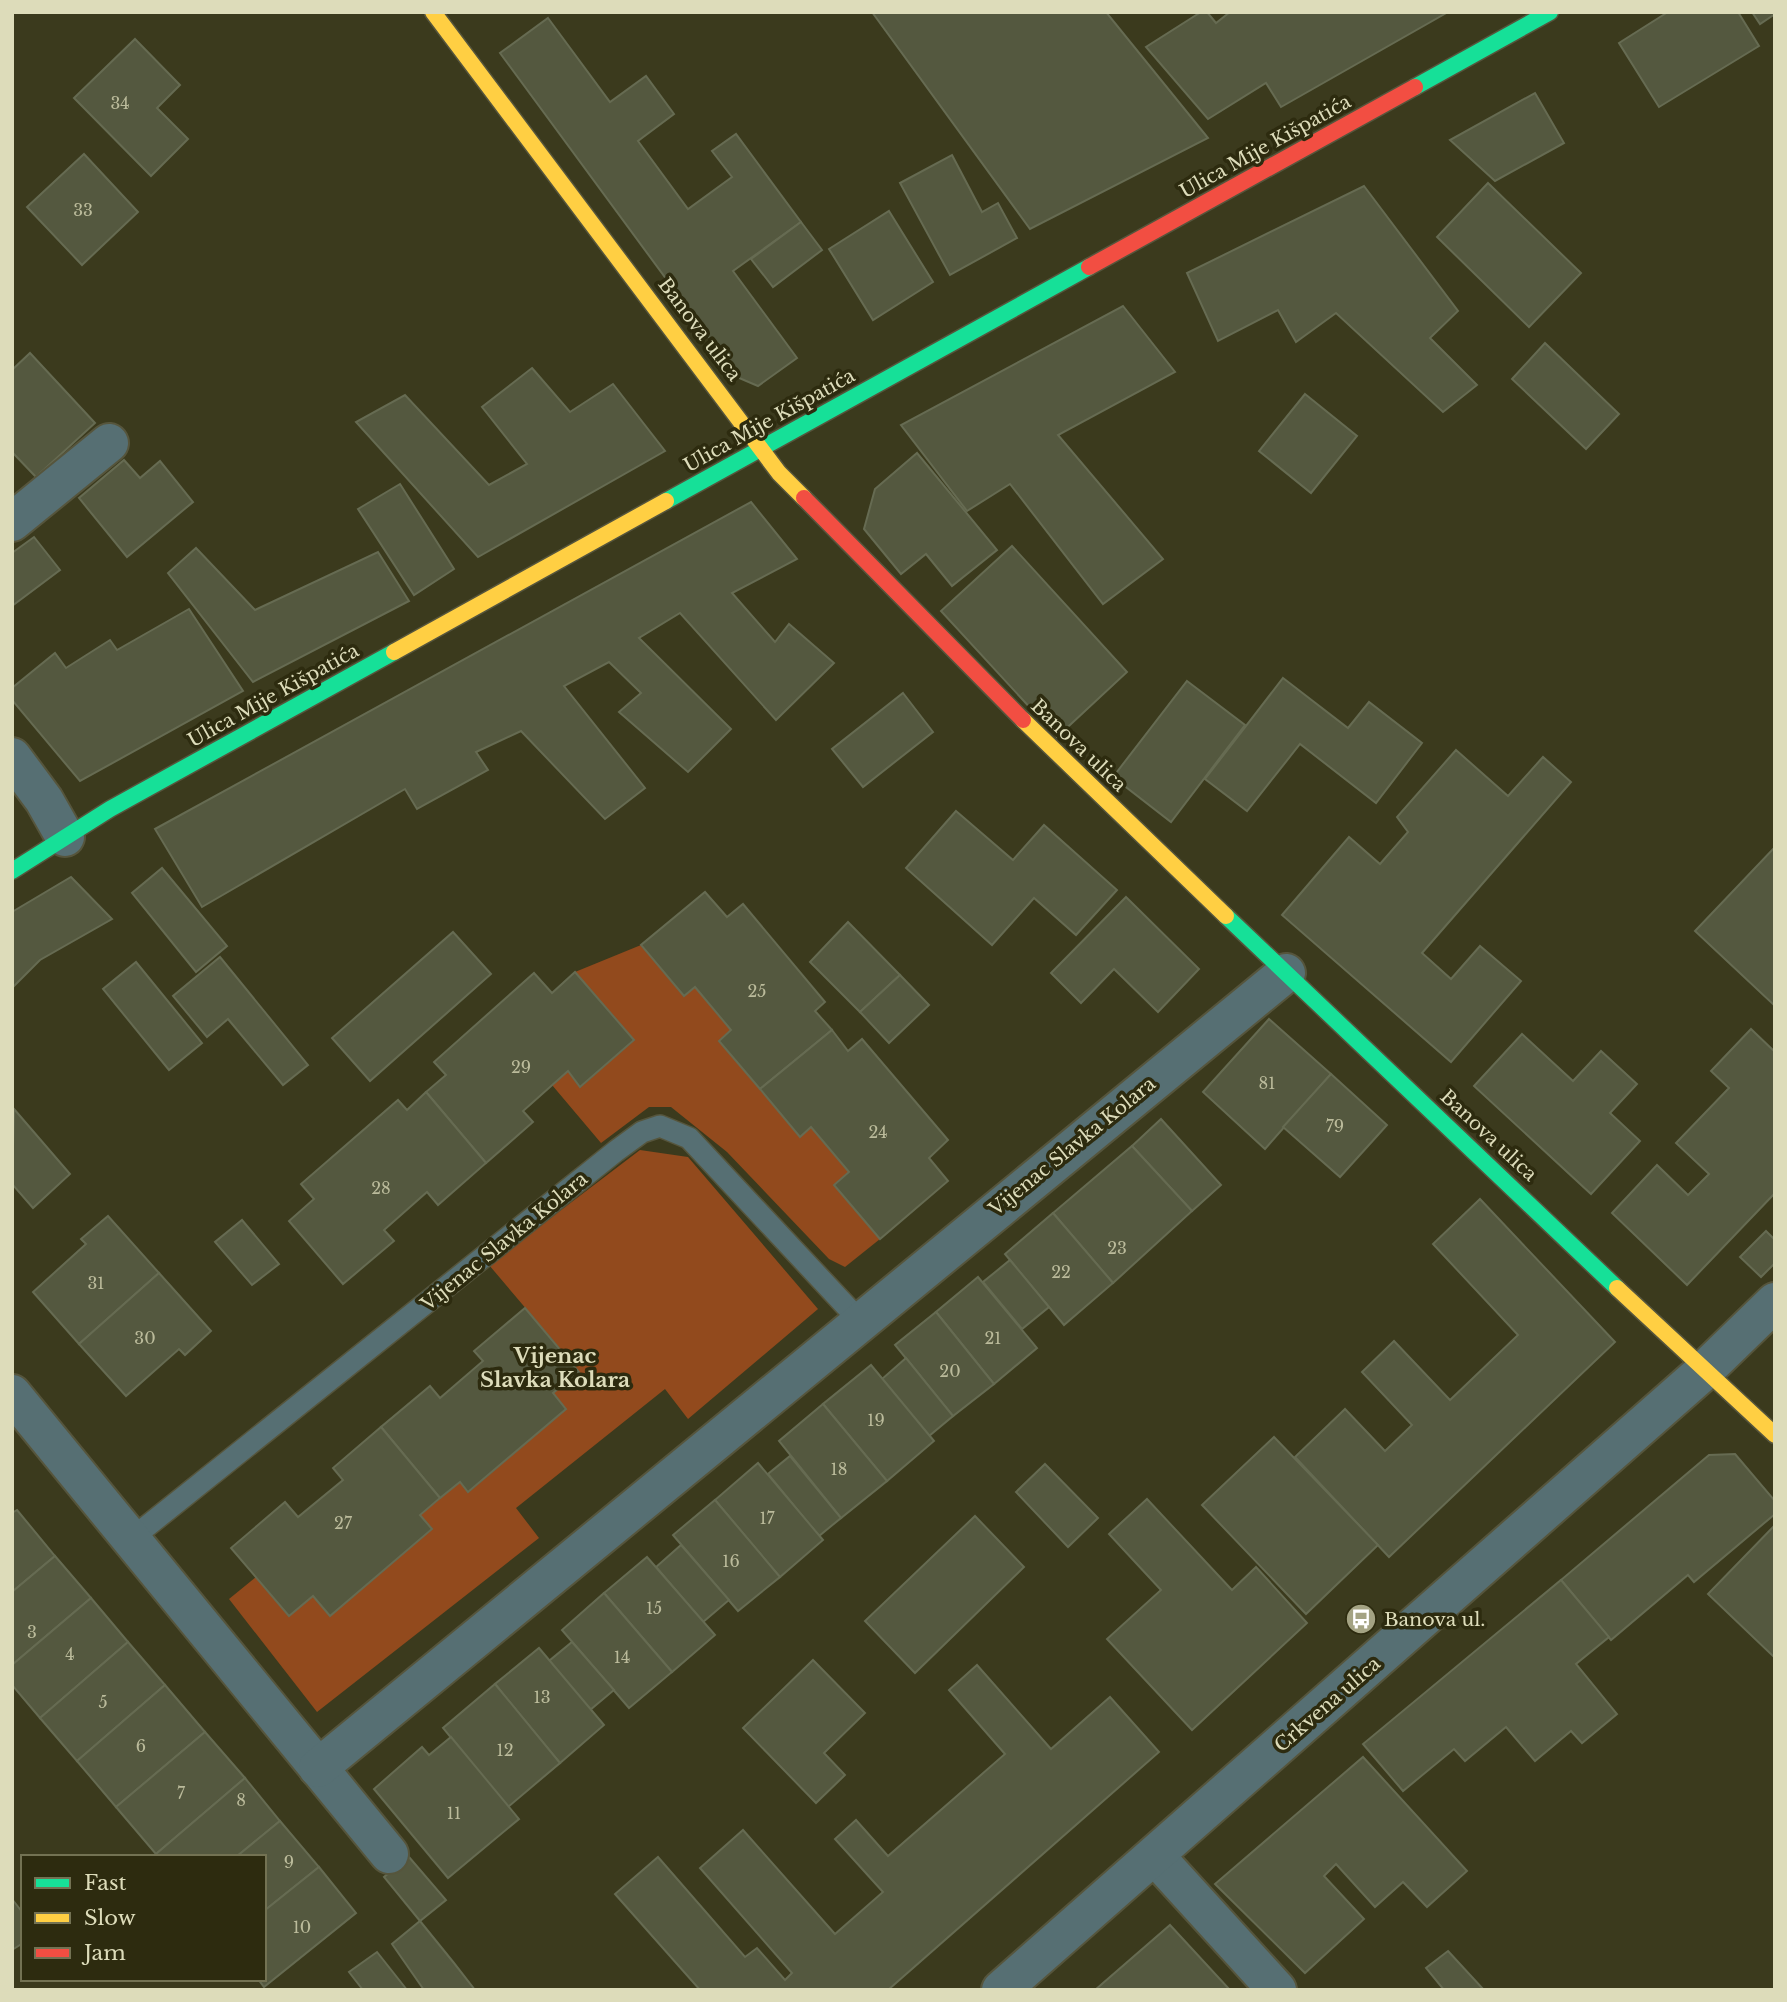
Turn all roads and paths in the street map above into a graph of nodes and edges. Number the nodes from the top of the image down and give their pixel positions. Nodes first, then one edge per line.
1 (433, 12) edge
2 (1550, 12) edge
3 (110, 443) dead end
4 (762, 448) junction
5 (12, 522) edge
6 (12, 757) edge
7 (65, 837) junction
8 (12, 871) edge
9 (1286, 973) junction
10 (1775, 1302) edge
11 (860, 1321) junction
12 (1704, 1371) junction
13 (12, 1394) edge
14 (1775, 1435) edge
15 (131, 1539) junction
16 (318, 1768) junction
17 (388, 1854) dead end
18 (1155, 1856) junction
19 (1001, 1990) edge
20 (1277, 1990) edge

1 - 4 street, Banova ulica
2 - 4 street, Ulica Mije Kišpatića
3 - 5 street
4 - 7 street, Ulica Mije Kišpatića
4 - 9 street, Banova ulica
6 - 7 street
7 - 8 street, Ulica Mije Kišpatića
9 - 11 street, Vijenac Slavka Kolara
9 - 12 street, Banova ulica
10 - 12 street, Crkvena ulica
11 - 15 lane, Vijenac Slavka Kolara
11 - 16 street, Vijenac Slavka Kolara
12 - 14 street, Banova ulica
12 - 18 street, Crkvena ulica
13 - 15 street
15 - 16 street
16 - 17 street
18 - 19 street, Crkvena ulica
18 - 20 street

